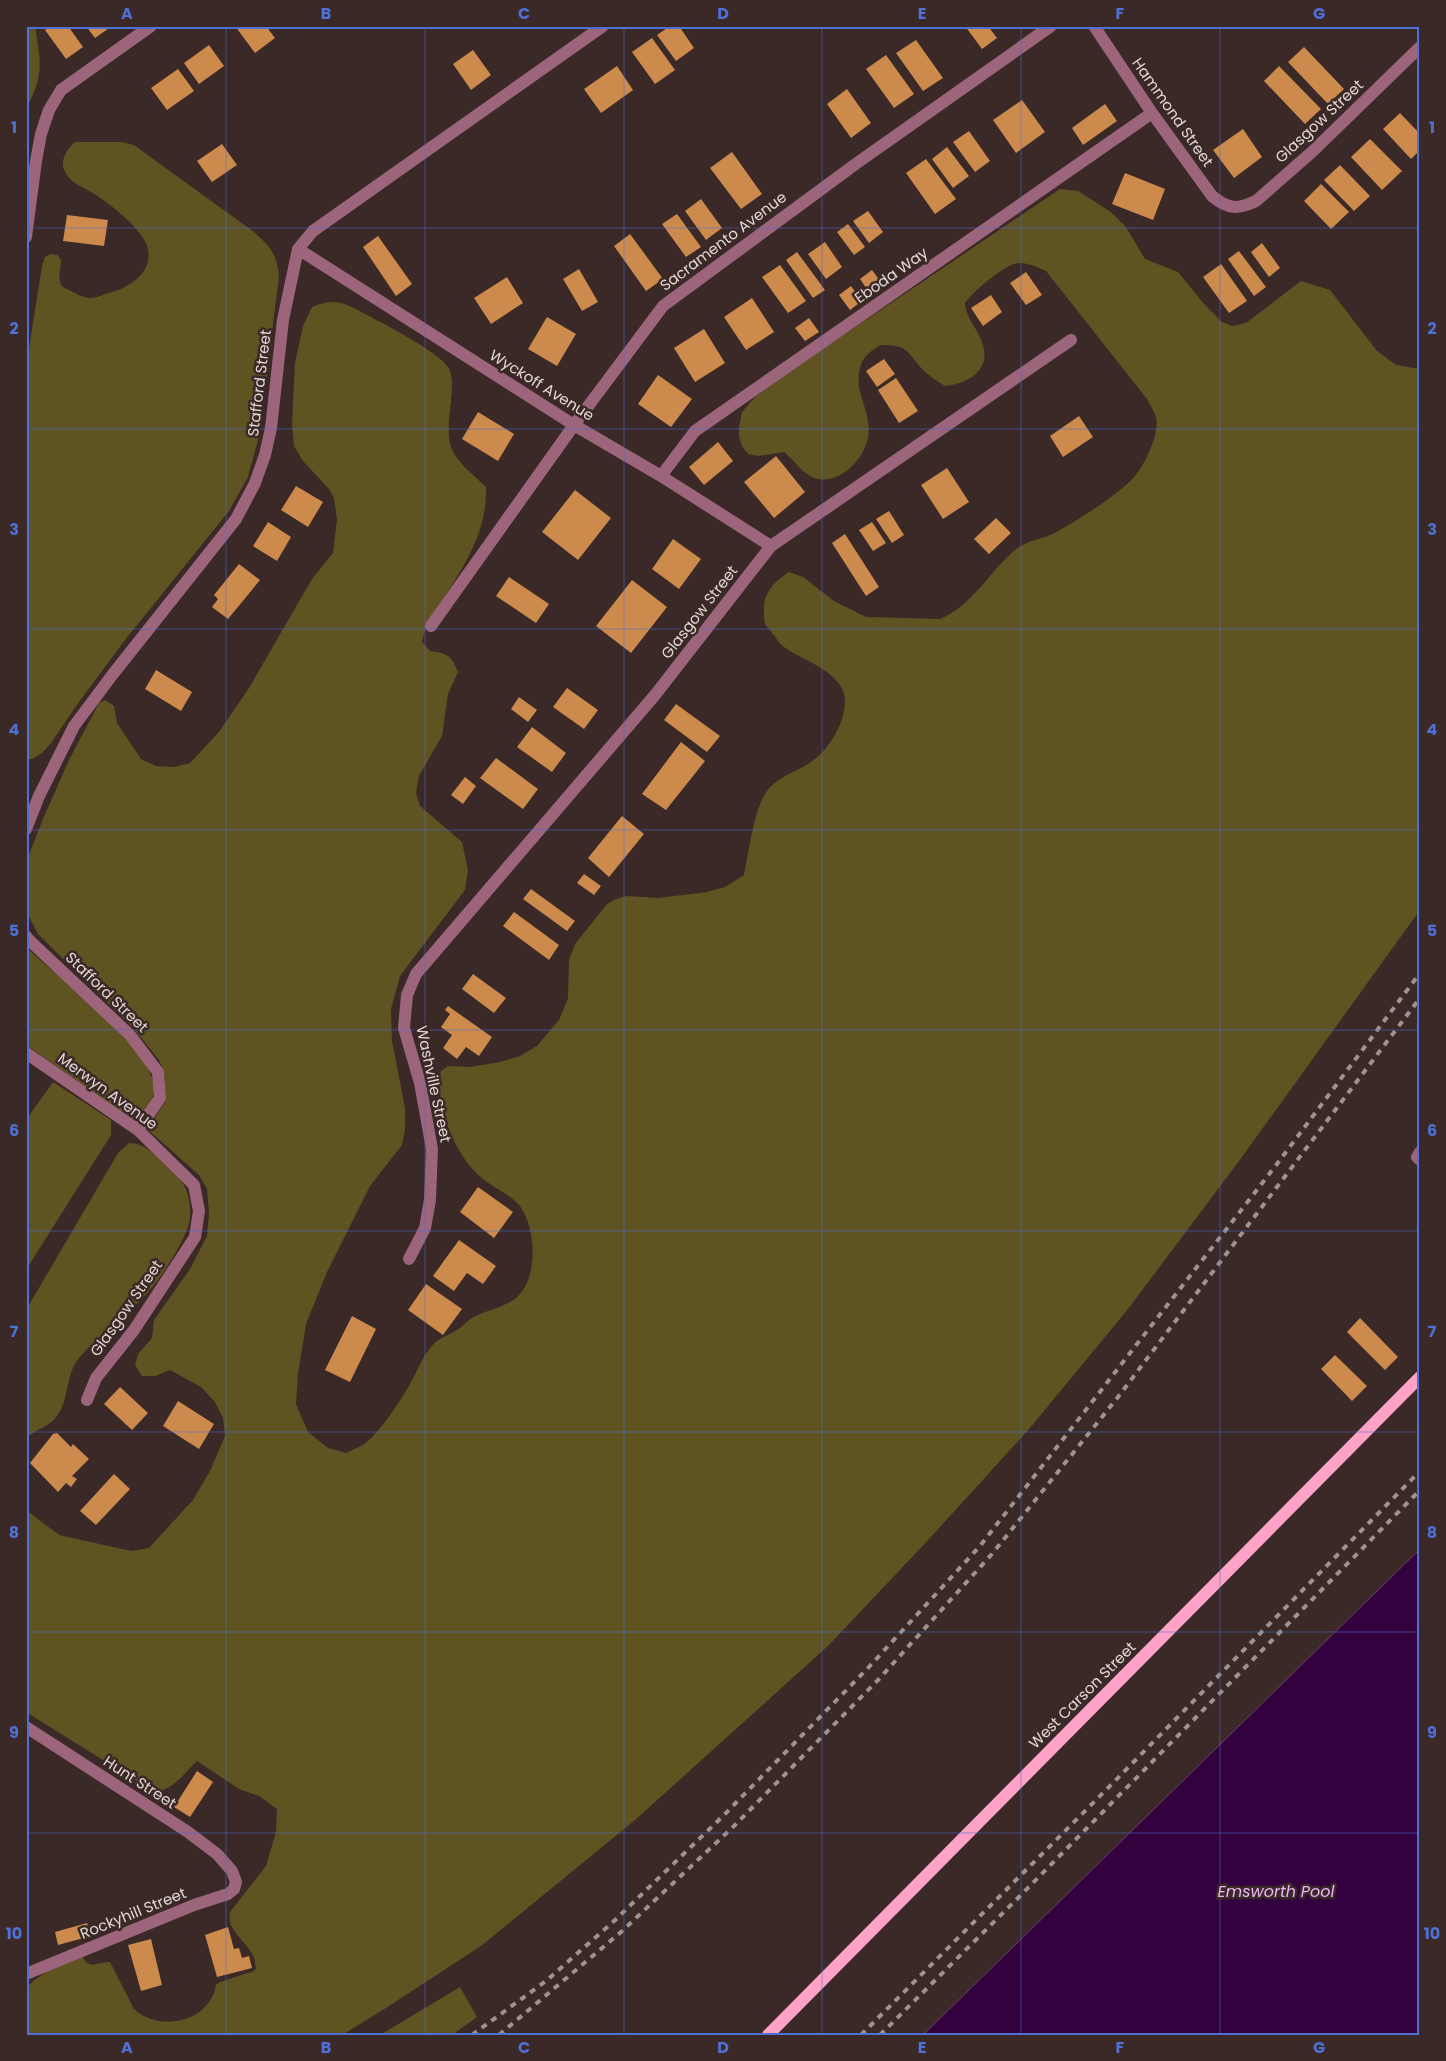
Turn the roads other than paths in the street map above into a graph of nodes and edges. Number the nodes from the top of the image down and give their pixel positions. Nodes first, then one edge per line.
1 (151, 26) edge
2 (603, 26) edge
3 (1051, 26) edge
4 (1094, 26) edge
5 (1420, 47) edge
6 (1152, 113) junction
7 (1232, 207) joint
8 (26, 237) edge
9 (298, 249) junction
10 (1071, 340) dead end
11 (574, 425) junction
12 (661, 476) junction
13 (771, 546) junction
14 (432, 626) dead end
15 (26, 829) edge
16 (26, 936) edge
17 (416, 974) joint
18 (26, 1052) edge
19 (138, 1130) junction
20 (195, 1237) joint
21 (409, 1259) dead end
22 (1420, 1377) edge
23 (87, 1400) dead end
24 (26, 1727) edge
25 (232, 1871) joint
26 (26, 1974) edge
27 (768, 2035) edge

1 - 8 street
2 - 9 street, Stafford Street
3 - 11 street, Sacramento Avenue
4 - 6 street, Hammond Street
5 - 7 street, Glasgow Street
6 - 7 street, Hammond Street
6 - 12 street, Eboda Way
9 - 11 street, Wyckoff Avenue
9 - 15 street, Stafford Street
10 - 13 street, Glasgow Street
11 - 12 street, Wyckoff Avenue
11 - 14 street, Sacramento Avenue
12 - 13 street, Wyckoff Avenue
13 - 17 street, Glasgow Street
16 - 19 street, Stafford Street
17 - 21 street, Washville Street
18 - 19 street, Merwyn Avenue
19 - 20 street, Merwyn Avenue
20 - 23 street, Glasgow Street
22 - 27 main road, West Carson Street
24 - 25 street, Hunt Street
25 - 26 street, Rockyhill Street

